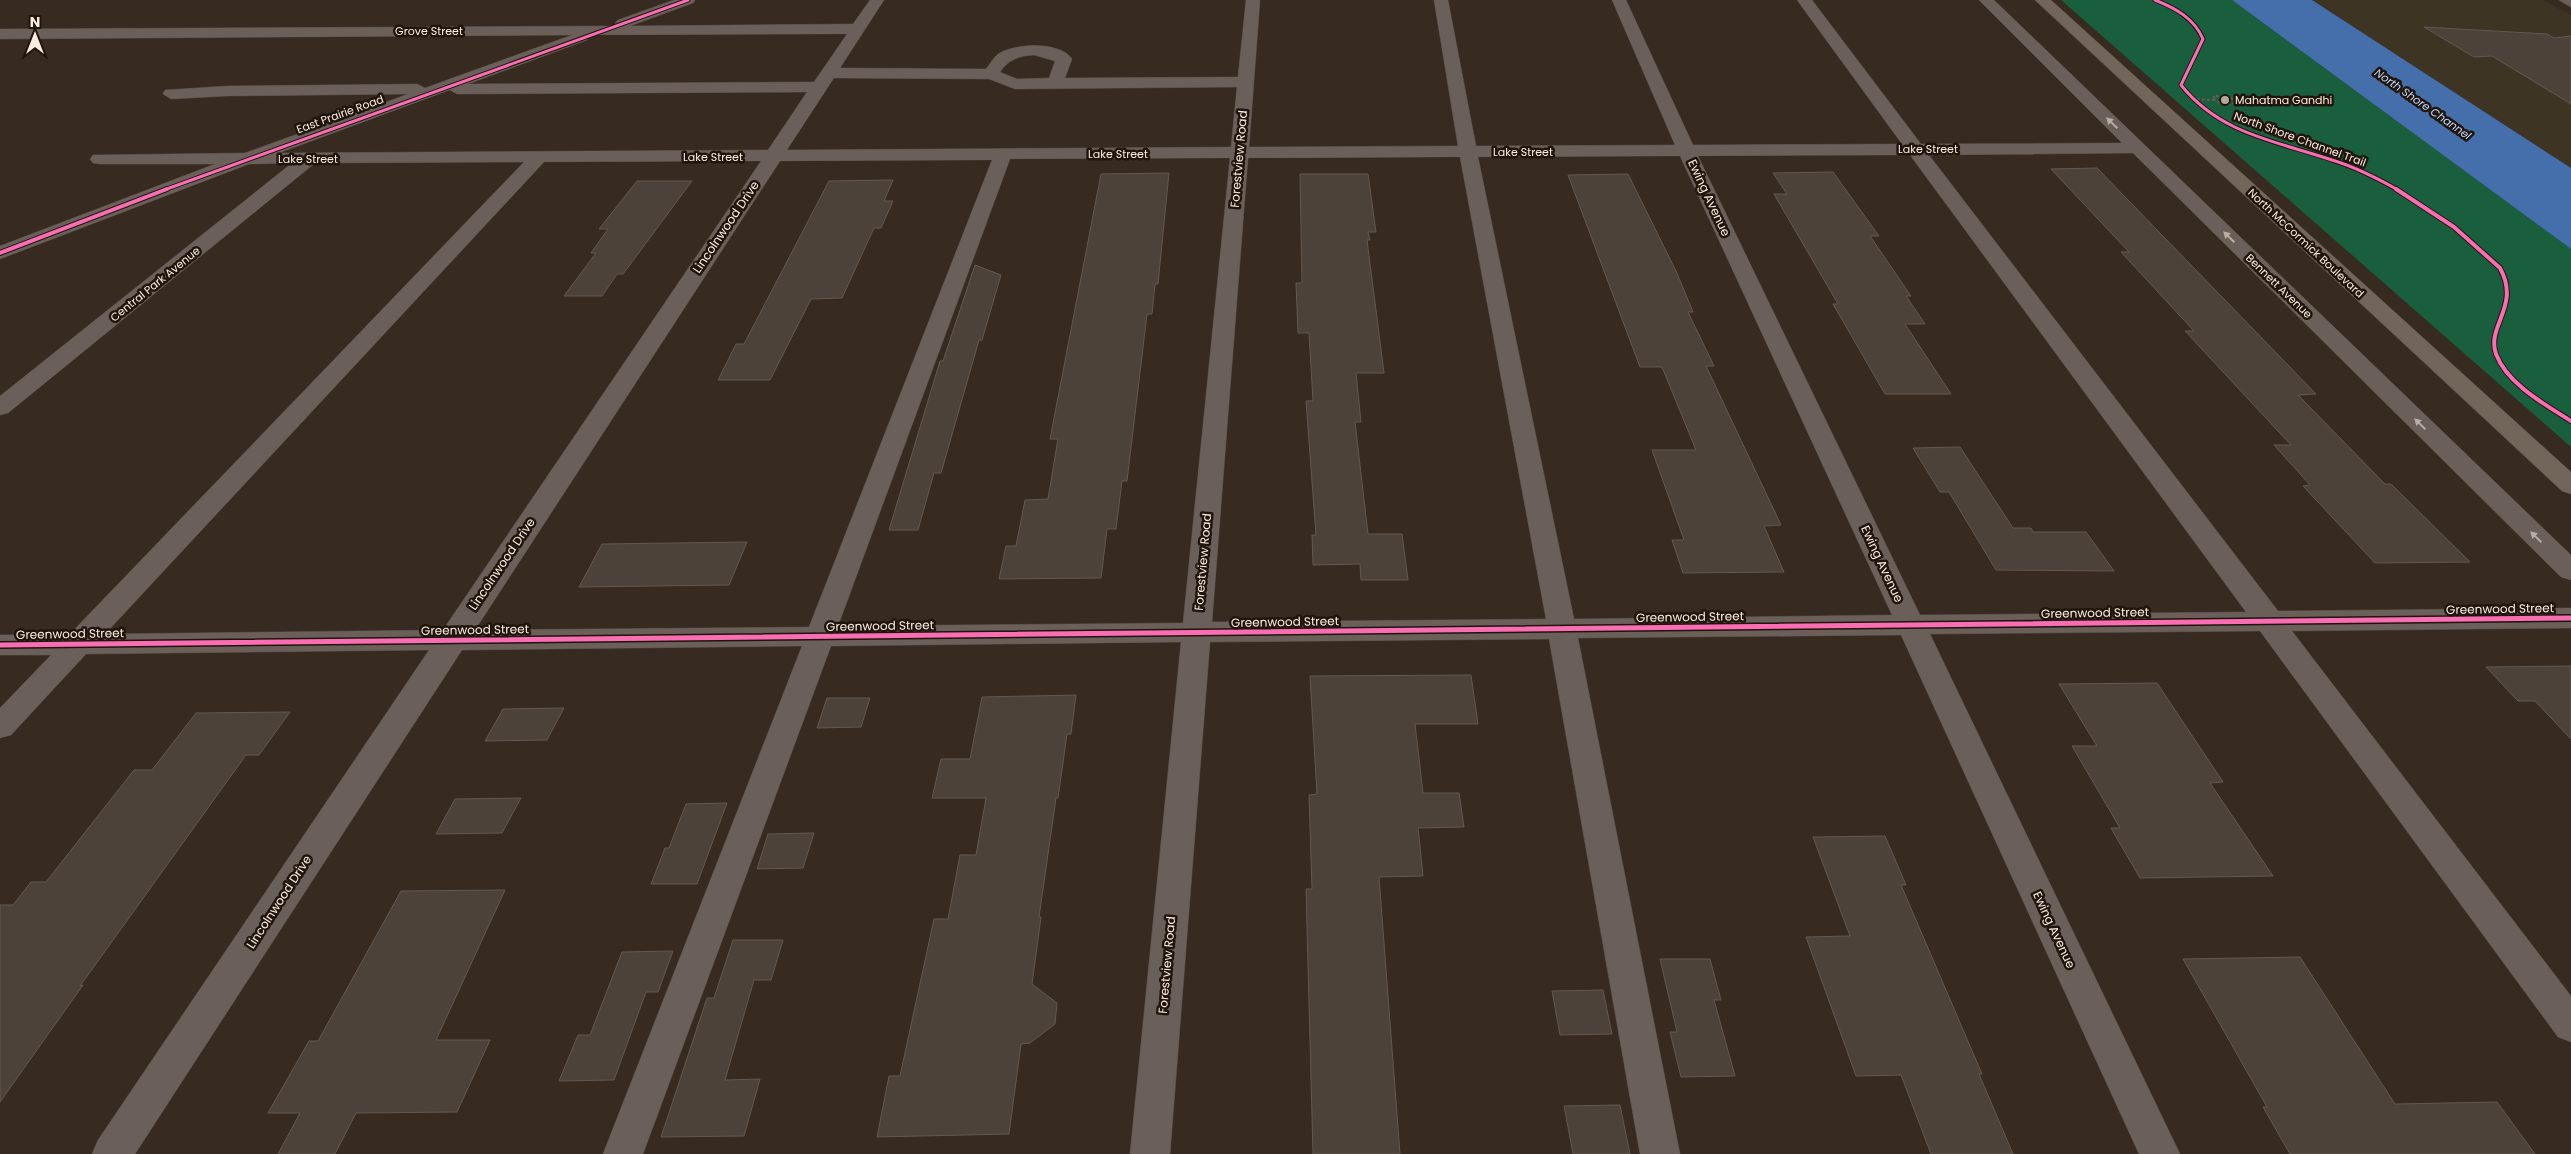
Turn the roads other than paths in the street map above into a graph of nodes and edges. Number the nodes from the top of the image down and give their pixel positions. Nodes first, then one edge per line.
1 (688, 0) edge
2 (877, 0) edge
3 (1253, 0) edge
4 (1441, 0) edge
5 (1619, 0) edge
6 (1804, 0) edge
7 (1986, 0) edge
8 (2042, 0) edge
9 (2566, 0) edge
10 (2571, 3) edge
11 (857, 29) junction
12 (602, 30) junction
13 (0, 34) edge
14 (991, 74) junction
15 (824, 80) junction
16 (1246, 82) junction
17 (1055, 84) junction
18 (438, 89) junction
19 (171, 94) dead end
20 (2138, 148) junction
21 (1916, 149) junction
22 (1687, 151) junction
23 (1468, 152) junction
24 (1239, 154) junction
25 (1003, 155) junction
26 (773, 156) junction
27 (538, 158) junction
28 (99, 159) dead end
29 (309, 159) junction
30 (242, 160) junction
31 (0, 253) edge
32 (0, 408) edge
33 (2571, 486) edge
34 (2571, 571) edge
35 (2571, 618) edge
36 (2269, 621) junction
37 (1910, 624) junction
38 (1562, 629) junction
39 (1196, 633) junction
40 (821, 637) junction
41 (452, 640) junction
42 (80, 644) junction
43 (0, 645) edge
44 (0, 727) edge
45 (2571, 1025) edge
46 (112, 1154) edge
47 (623, 1154) edge
48 (1150, 1154) edge
49 (1660, 1154) edge
50 (2160, 1154) edge

1 - 12 street, East Prairie Road
2 - 11 street, Lincolnwood Drive
3 - 16 street, Forestview Road
4 - 23 street
5 - 22 street, Ewing Avenue
6 - 21 street
20 -> 7 street, Bennett Avenue
8 - 33 main road, North McCormick Boulevard
9 - 10 street
11 - 12 street, Grove Street
11 - 15 street, Lincolnwood Drive
12 - 13 street, Grove Street
12 - 18 street, East Prairie Road
14 - 15 street
14 - 17 street
14 - 17 street
15 - 18 street
15 - 26 street, Lincolnwood Drive
16 - 17 street
16 - 24 street, Forestview Road
18 - 19 street
18 - 30 street, East Prairie Road
20 - 21 street, Lake Street
34 -> 20 street, Bennett Avenue
21 - 22 street, Lake Street
21 - 36 street
22 - 23 street, Lake Street
22 - 37 street, Ewing Avenue
23 - 24 street, Lake Street
23 - 38 street
24 - 25 street, Lake Street
24 - 39 street, Forestview Road
25 - 26 street, Lake Street
25 - 40 street
26 - 27 street, Lake Street
26 - 41 street, Lincolnwood Drive
27 - 29 street, Lake Street
27 - 42 street
28 - 30 street, Lake Street
29 - 30 street, Lake Street
29 - 32 street, Central Park Avenue
30 - 31 street, East Prairie Road
35 - 36 street, Greenwood Street
36 - 37 street, Greenwood Street
36 - 45 street
37 - 38 street, Greenwood Street
37 - 50 street, Ewing Avenue
38 - 39 street, Greenwood Street
38 - 49 street
39 - 40 street, Greenwood Street
39 - 48 street, Forestview Road
40 - 41 street, Greenwood Street
40 - 47 street
41 - 42 street, Greenwood Street
41 - 46 street, Lincolnwood Drive
42 - 43 street, Greenwood Street
42 - 44 street

